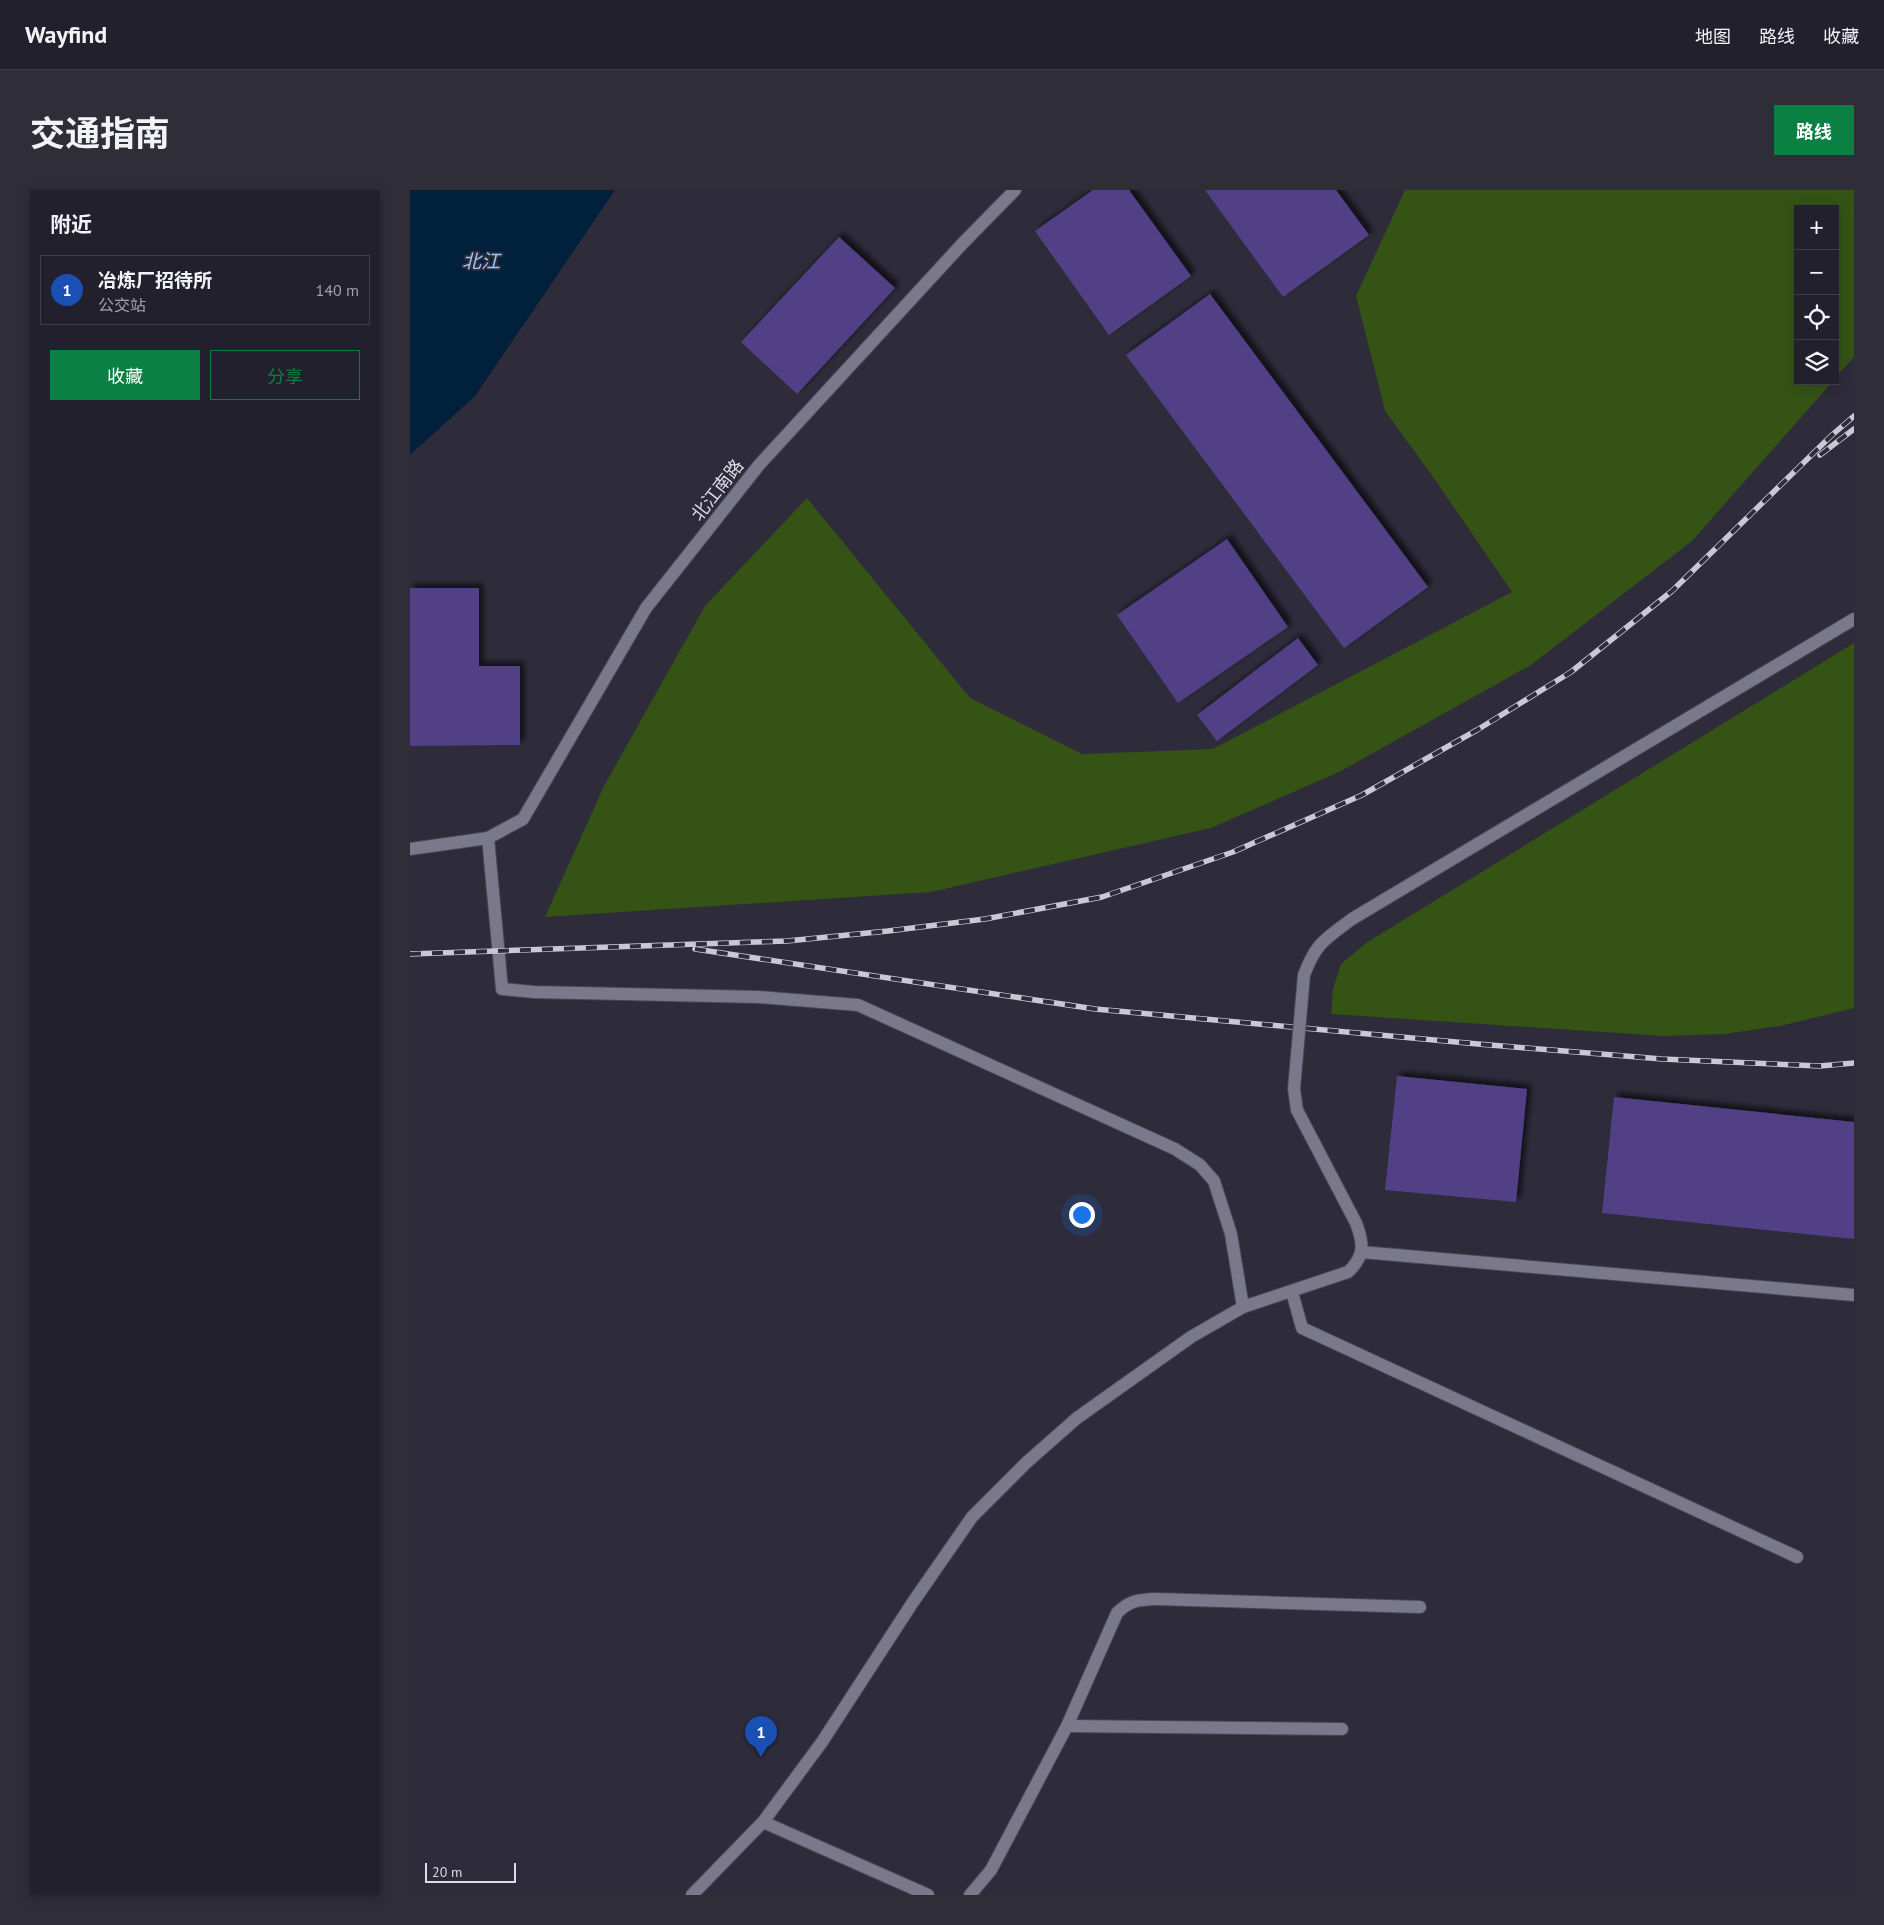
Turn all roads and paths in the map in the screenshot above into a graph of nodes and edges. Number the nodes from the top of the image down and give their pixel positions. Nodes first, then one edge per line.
1 (1015, 190) edge
2 (1854, 620) edge
3 (488, 838) junction
4 (410, 849) edge
5 (1362, 1252) junction
6 (1292, 1292) junction
7 (1854, 1295) edge
8 (1243, 1307) junction
9 (1796, 1557) dead end
10 (1420, 1607) dead end
11 (1067, 1726) junction
12 (1342, 1729) dead end
13 (763, 1822) junction
14 (692, 1895) edge
15 (928, 1895) edge
16 (970, 1895) edge

1 - 3 street, 北江南路
2 - 5 street, bridge
3 - 4 street
3 - 8 street
5 - 6 street
5 - 7 street
6 - 8 street
6 - 9 street
8 - 13 street
10 - 11 street
11 - 12 street
11 - 16 street
13 - 14 street
13 - 15 street

